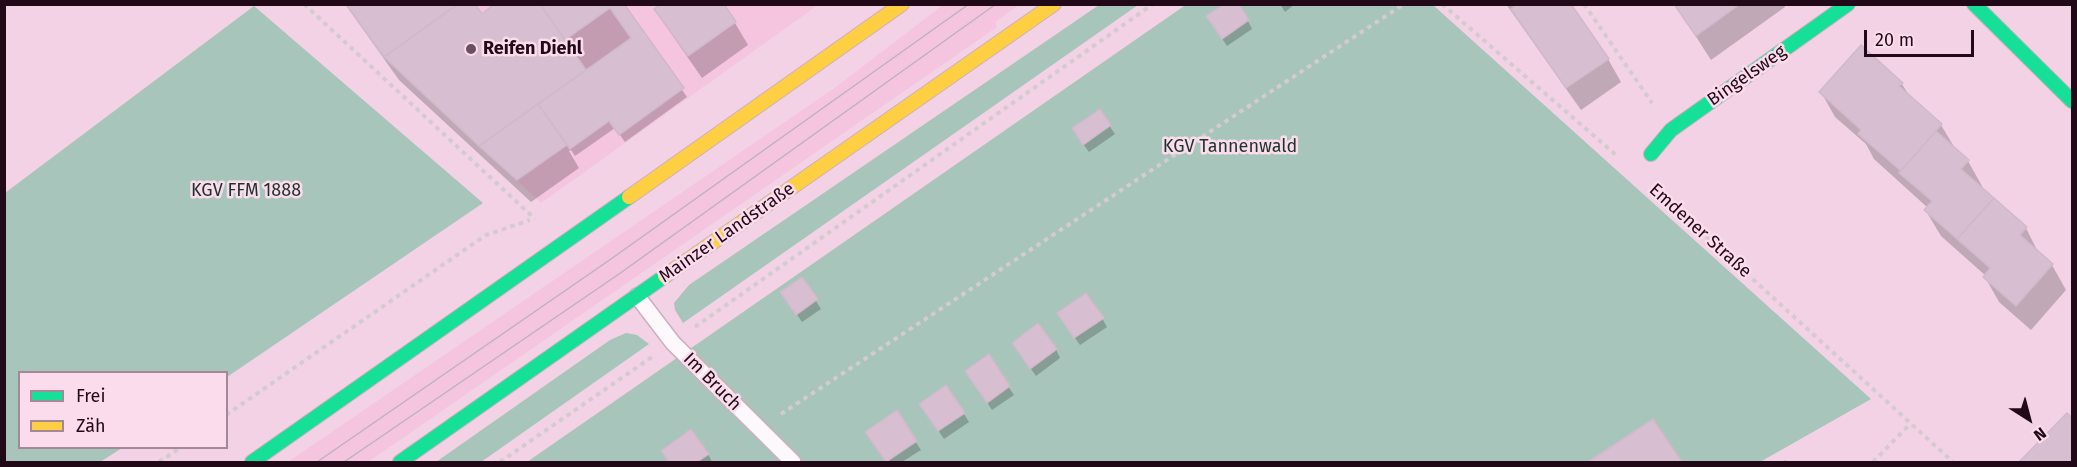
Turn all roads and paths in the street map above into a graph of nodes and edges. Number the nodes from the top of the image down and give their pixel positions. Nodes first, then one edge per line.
1 (304, 4) edge
2 (902, 4) edge
3 (1054, 4) edge
4 (1153, 4) edge
5 (1404, 4) edge
6 (1442, 4) edge
7 (1584, 4) edge
8 (1848, 4) edge
9 (1974, 4) edge
10 (2073, 101) edge
11 (1671, 130) junction
12 (1652, 154) dead end
13 (1616, 155) dead end
14 (1651, 187) dead end
15 (638, 296) junction
16 (673, 343) junction
17 (228, 415) edge
18 (1911, 424) junction
19 (777, 448) junction
20 (177, 449) edge
21 (159, 462) edge
22 (252, 462) edge
23 (400, 462) edge
24 (500, 462) edge
25 (793, 462) edge
26 (1874, 462) edge
27 (1953, 462) edge

1 - 17 path
2 - 22 main road
3 - 15 main road, Mainzer Landstraße
4 - 16 path
5 - 19 path
6 - 13 path
7 - 11 path
8 - 11 main road, Bingelsweg
9 - 10 main road
11 - 12 main road, Bingelsweg
14 - 18 path, Emdener Straße
15 - 16 lane, Im Bruch
15 - 23 main road, Mainzer Landstraße
16 - 19 lane, Im Bruch
16 - 24 path
18 - 26 path
18 - 27 path, Emdener Straße
19 - 25 lane, Im Bruch
20 - 21 path

